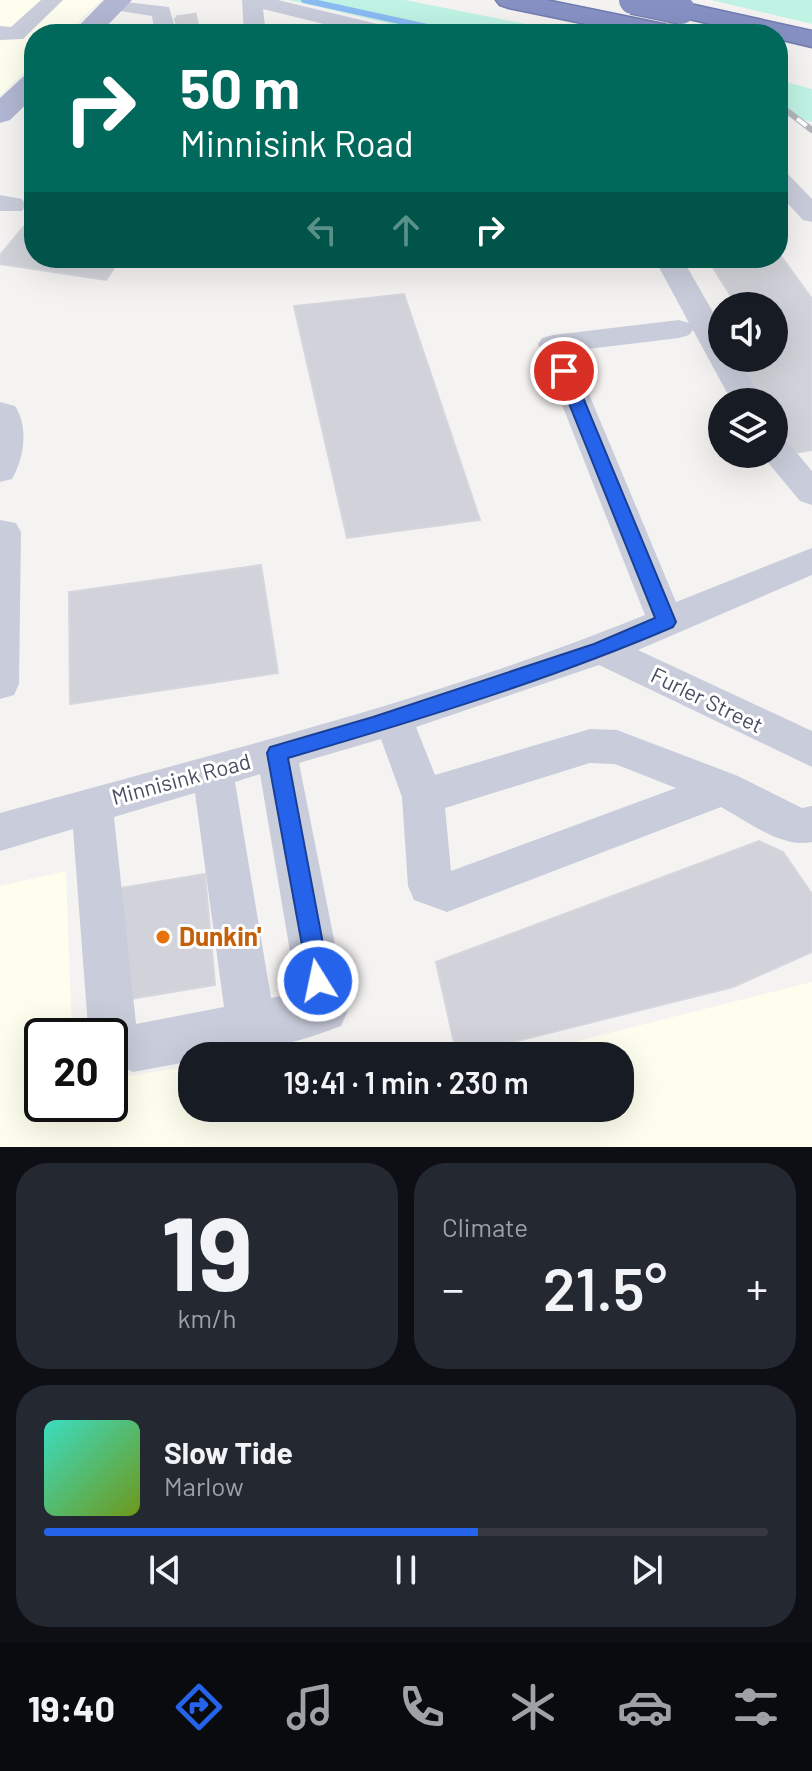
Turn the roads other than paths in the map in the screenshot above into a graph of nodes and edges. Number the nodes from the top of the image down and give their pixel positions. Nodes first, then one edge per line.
1 (53, 0) edge
2 (252, 0) edge
3 (509, 0) edge
4 (633, 0) edge
5 (116, 3) edge
6 (154, 10) junction
7 (27, 24) edge
8 (94, 24) edge
9 (134, 24) edge
10 (161, 24) tunnel mouth
11 (180, 24) edge
12 (254, 24) edge
13 (349, 24) edge
14 (664, 24) edge
15 (669, 24) edge
16 (24, 27) edge
17 (0, 33) edge
18 (788, 37) edge
19 (812, 39) edge
20 (24, 91) edge
21 (0, 114) edge
22 (788, 189) edge
23 (812, 214) edge
24 (674, 268) edge
25 (679, 329) dead end
26 (708, 330) edge
27 (0, 412) edge
28 (788, 465) edge
29 (0, 471) edge
30 (812, 493) edge
31 (2, 549) edge
32 (812, 561) edge
33 (666, 622) junction
34 (601, 649) junction
35 (0, 684) edge
36 (393, 718) junction
37 (812, 750) edge
38 (277, 753) junction
39 (213, 771) junction
40 (723, 788) junction
41 (423, 797) junction
42 (92, 804) junction
43 (812, 824) edge
44 (0, 832) edge
45 (251, 1026) junction

1 - 7 street
2 - 12 street
2 - 13 street
3 - 14 highway
4 - 15 highway, bridge
5 - 6 street
5 - 8 main road
6 - 9 street
6 - 10 street
6 - 11 street
16 - 17 street
18 - 19 highway
20 - 21 main road
22 - 23 street
24 - 26 street
25 - 33 street
27 - 29 street
28 - 30 street
31 - 35 street
32 - 33 street, Minnisink Road
33 - 34 street, Minnisink Road
34 - 36 street, Minnisink Road
34 - 37 street, Furler Street
36 - 38 street, Minnisink Road
36 - 41 street
38 - 39 street, Minnisink Road
38 - 45 street
39 - 42 street, Minnisink Road
39 - 45 street
40 - 41 street
40 - 41 street
40 - 43 street
42 - 44 street, Minnisink Road
42 - 45 street

